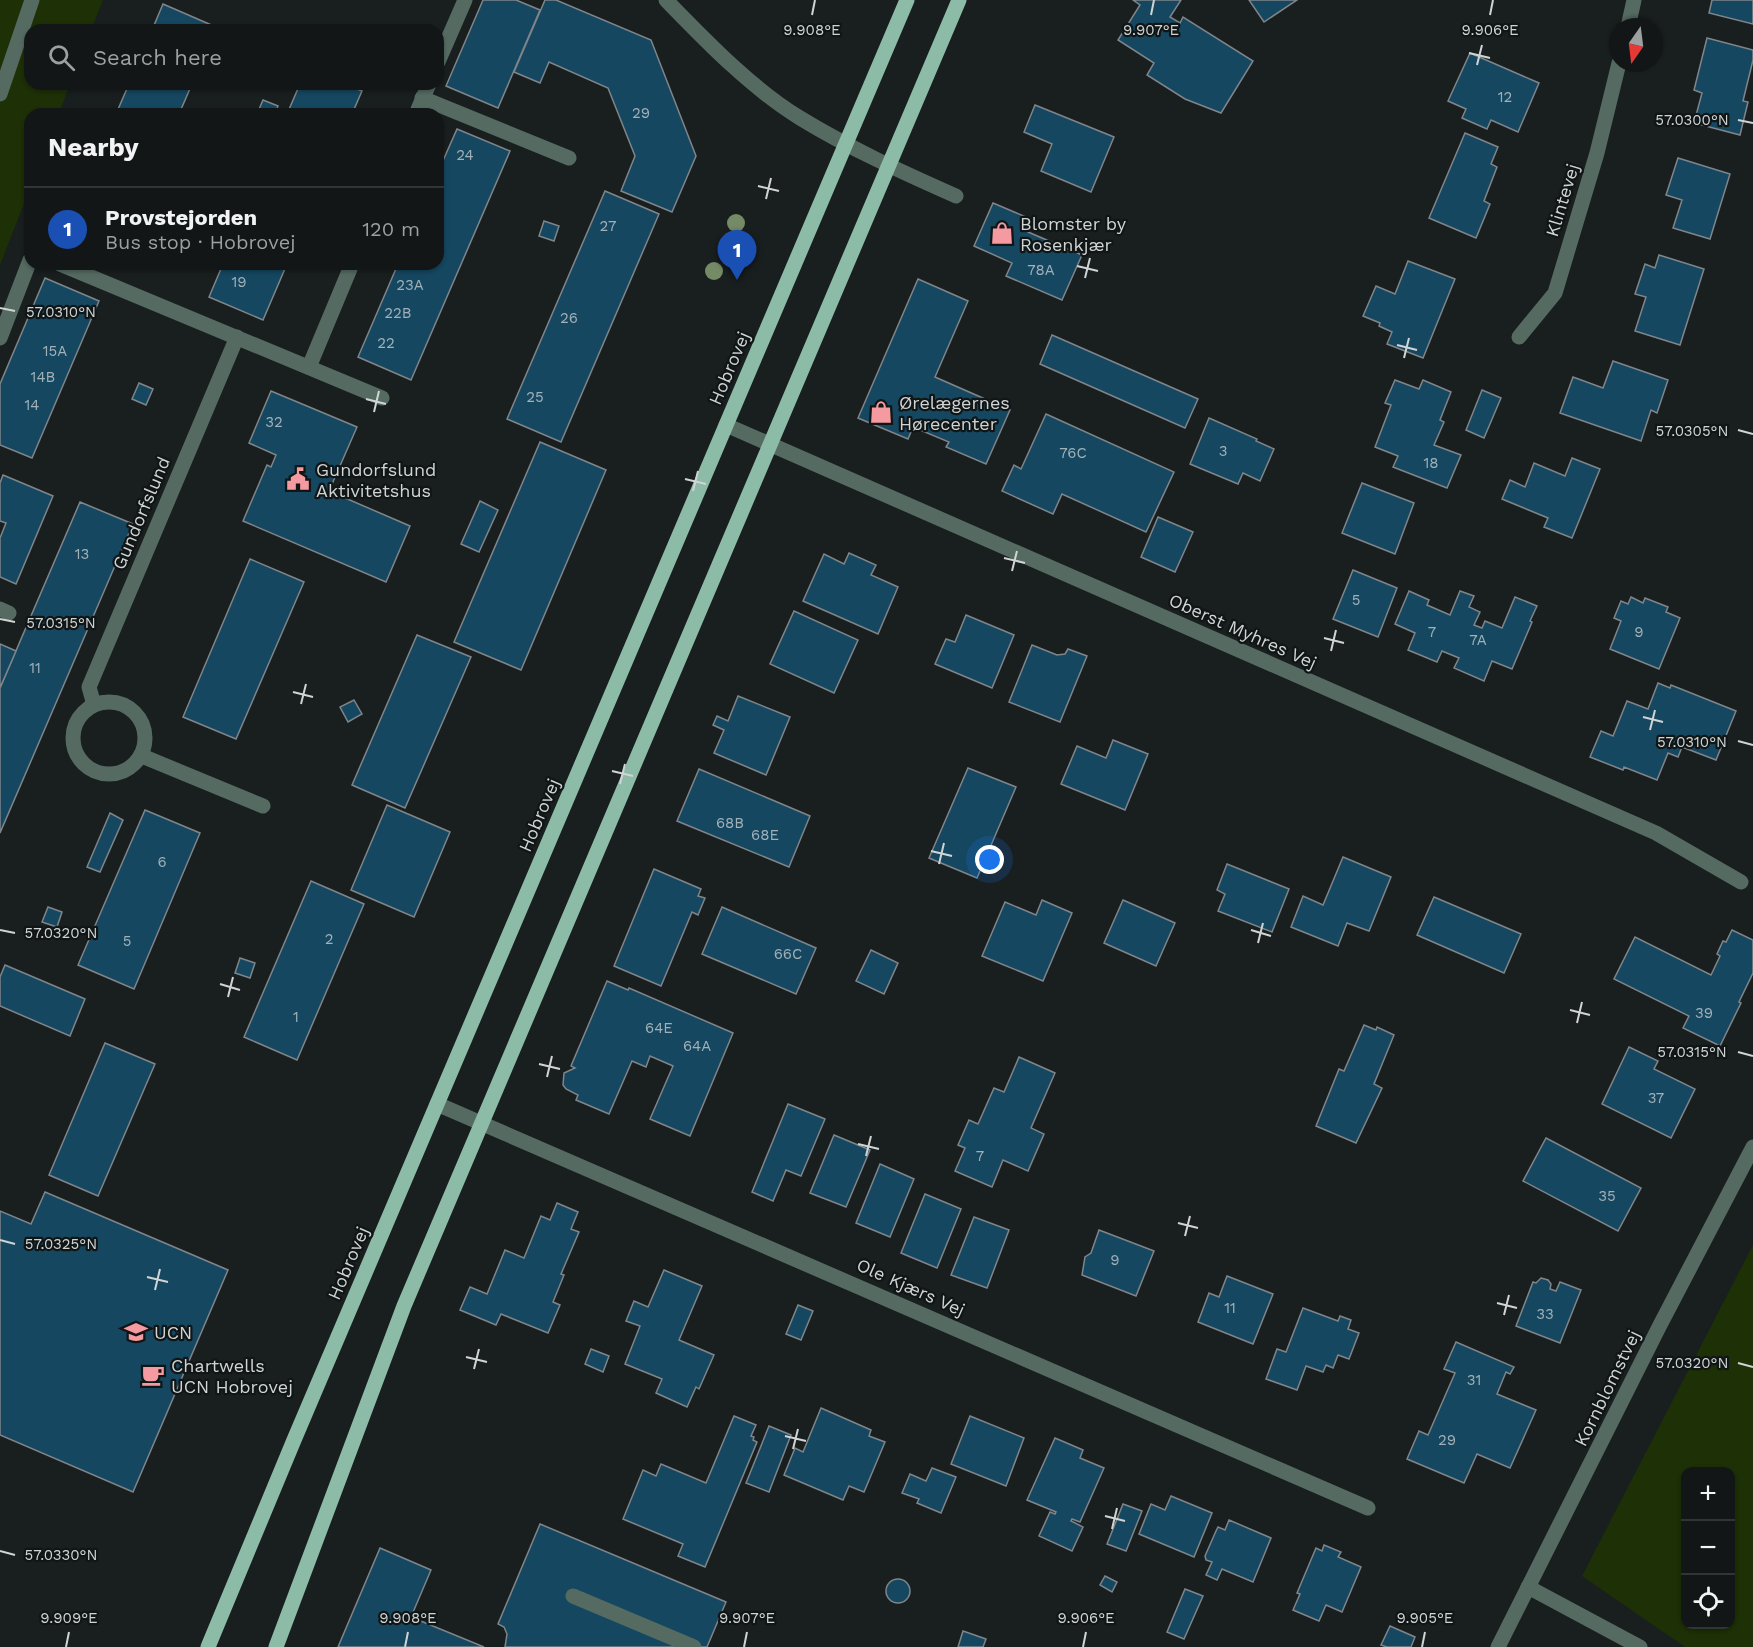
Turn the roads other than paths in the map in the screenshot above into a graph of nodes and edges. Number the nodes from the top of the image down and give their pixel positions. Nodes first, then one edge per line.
1 (32, 0) edge
2 (465, 0) edge
3 (666, 0) edge
4 (907, 0) edge
5 (959, 0) edge
6 (1634, 0) edge
7 (1630, 18) edge
8 (444, 48) edge
9 (1617, 72) edge
10 (425, 91) edge
11 (0, 94) edge
12 (418, 108) edge
13 (846, 143) junction
14 (569, 158) dead end
15 (889, 166) junction
16 (956, 196) dead end
17 (26, 270) edge
18 (75, 270) edge
19 (350, 270) edge
20 (237, 337) junction
21 (1518, 337) dead end
22 (0, 338) edge
23 (309, 368) junction
24 (382, 398) dead end
25 (726, 425) junction
26 (770, 444) junction
27 (94, 705) junction
28 (142, 756) junction
29 (263, 806) dead end
30 (1741, 882) dead end
31 (437, 1104) junction
32 (481, 1122) junction
33 (1753, 1147) edge
34 (1368, 1508) dead end
35 (1528, 1587) junction
36 (573, 1596) dead end
37 (208, 1647) edge
38 (276, 1647) edge
39 (694, 1647) edge
40 (1498, 1647) edge
41 (1640, 1647) edge

1 - 11 street
2 - 8 street
3 - 13 street
4 - 13 main road, Hobrovej
5 - 15 main road
6 - 7 street
9 - 21 street, Klintevej
10 - 12 street
10 - 14 street
13 - 15 street
13 - 25 main road, Hobrovej
15 - 16 street
15 - 26 main road
17 - 22 street
18 - 20 street
19 - 23 street
20 - 23 street
20 - 27 street, Gundorfslund
23 - 24 street
25 - 26 street, Oberst Myhres Vej
25 - 31 main road, Hobrovej
26 - 30 street, Oberst Myhres Vej
26 - 32 main road
27 - 28 street
27 - 28 street
28 - 29 street
31 - 32 street, Ole Kjærs Vej
31 - 37 main road, Hobrovej
32 - 34 street, Ole Kjærs Vej
32 - 38 main road
33 - 35 street, Kornblomstvej
35 - 40 street, Kornblomstvej
35 - 41 street
36 - 39 street

